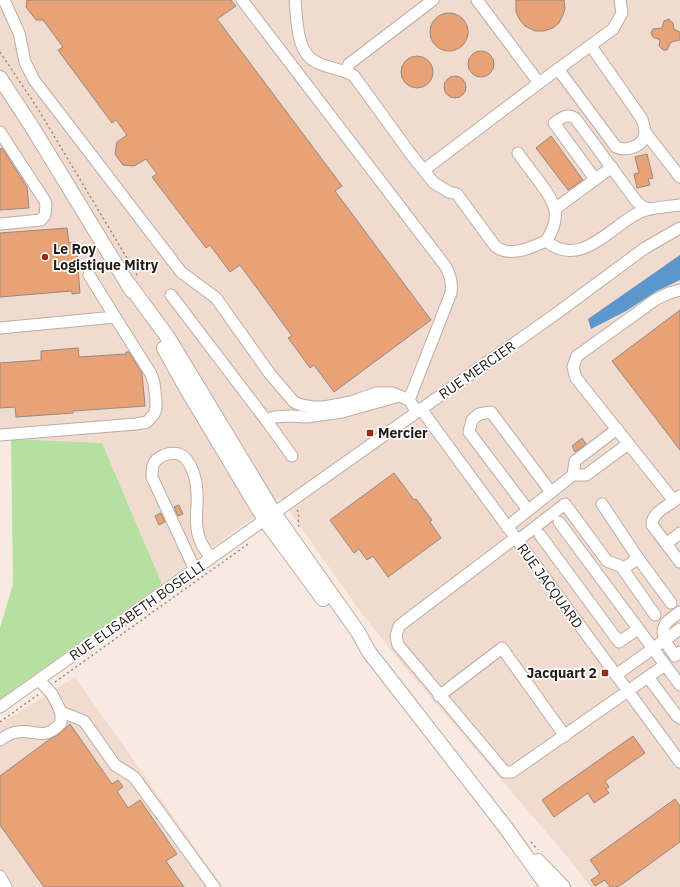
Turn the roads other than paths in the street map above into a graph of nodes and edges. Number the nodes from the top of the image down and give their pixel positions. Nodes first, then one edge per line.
1 (4, 0) edge
2 (242, 0) edge
3 (295, 0) edge
4 (433, 0) edge
5 (477, 0) edge
6 (620, 0) edge
7 (591, 46) junction
8 (558, 69) junction
9 (346, 71) junction
10 (0, 78) edge
11 (539, 83) junction
12 (0, 132) edge
13 (645, 132) junction
14 (518, 153) dead end
15 (612, 167) junction
16 (424, 170) junction
17 (680, 177) edge
18 (595, 179) junction
19 (680, 205) edge
20 (555, 209) junction
21 (650, 209) junction
22 (0, 224) edge
23 (680, 228) edge
24 (546, 241) junction
25 (89, 275) dead end
26 (680, 290) edge
27 (171, 295) dead end
28 (115, 317) junction
29 (0, 328) edge
30 (405, 398) junction
31 (419, 411) junction
32 (266, 420) junction
33 (617, 429) junction
34 (0, 435) edge
35 (628, 444) junction
36 (292, 456) dead end
37 (574, 475) junction
38 (551, 492) junction
39 (677, 498) edge
40 (602, 504) dead end
41 (528, 510) junction
42 (269, 516) junction
43 (559, 522) dead end
44 (507, 527) junction
45 (680, 533) edge
46 (540, 534) dead end
47 (516, 540) junction
48 (666, 544) junction
49 (212, 558) junction
50 (638, 558) junction
51 (607, 561) junction
52 (680, 562) edge
53 (623, 569) junction
54 (195, 570) junction
55 (594, 571) junction
56 (671, 603) dead end
57 (680, 612) edge
58 (655, 615) dead end
59 (638, 628) junction
60 (680, 629) edge
61 (664, 641) junction
62 (653, 649) junction
63 (680, 652) edge
64 (665, 665) junction
65 (616, 675) junction
66 (648, 677) junction
67 (43, 684) junction
68 (680, 685) edge
69 (627, 691) junction
70 (439, 696) junction
71 (0, 708) edge
72 (61, 712) junction
73 (680, 718) edge
74 (565, 736) junction
75 (0, 740) edge
76 (680, 762) edge
77 (506, 828) junction
78 (0, 876) edge
79 (6, 887) edge
80 (214, 887) edge
81 (548, 887) edge
82 (562, 887) edge

1 - 30 street
2 - 30 street
3 - 9 street
4 - 9 street
5 - 11 street
6 - 7 street
7 - 8 street
7 - 13 street
8 - 11 street
8 - 13 street
9 - 16 street
10 - 42 main road
11 - 16 street
12 - 22 street
13 - 17 street
14 - 20 street
15 - 18 street
15 - 18 street
15 - 21 street
16 - 24 street
18 - 20 street
19 - 21 street
20 - 24 street
21 - 24 street
23 - 31 street, RUE MERCIER
25 - 28 street
26 - 33 street
27 - 32 street
28 - 29 street
28 - 34 street
30 - 31 street, RUE JACQUARD
30 - 32 street
31 - 42 street, RUE MERCIER
31 - 44 street, RUE JACQUARD
32 - 36 street
33 - 35 street
33 - 37 street
35 - 37 street
35 - 39 street
37 - 38 street
38 - 41 street
38 - 41 street
39 - 48 street
40 - 50 street
41 - 44 street
42 - 49 street, RUE ELISABETH BOSELLI
42 - 77 main road
43 - 55 street
44 - 47 street, RUE JACQUARD
45 - 48 street
46 - 59 street
47 - 51 street
47 - 65 street, RUE JACQUARD
47 - 70 street
48 - 52 street
49 - 54 street, RUE ELISABETH BOSELLI
49 - 54 street
50 - 53 street
50 - 56 street
51 - 53 street
51 - 55 street
53 - 58 street
54 - 67 street, RUE ELISABETH BOSELLI
55 - 59 street
57 - 61 street
59 - 62 street
60 - 61 street
61 - 62 street
61 - 63 street
62 - 64 street
62 - 65 street
64 - 66 street
64 - 68 street
65 - 69 street, RUE JACQUARD
66 - 69 street
66 - 73 street
67 - 71 street, RUE ELISABETH BOSELLI
67 - 72 street
69 - 74 street
69 - 76 street, RUE JACQUARD
70 - 74 street
70 - 74 street
72 - 75 street
72 - 80 street
77 - 81 main road
77 - 82 main road
78 - 79 street

